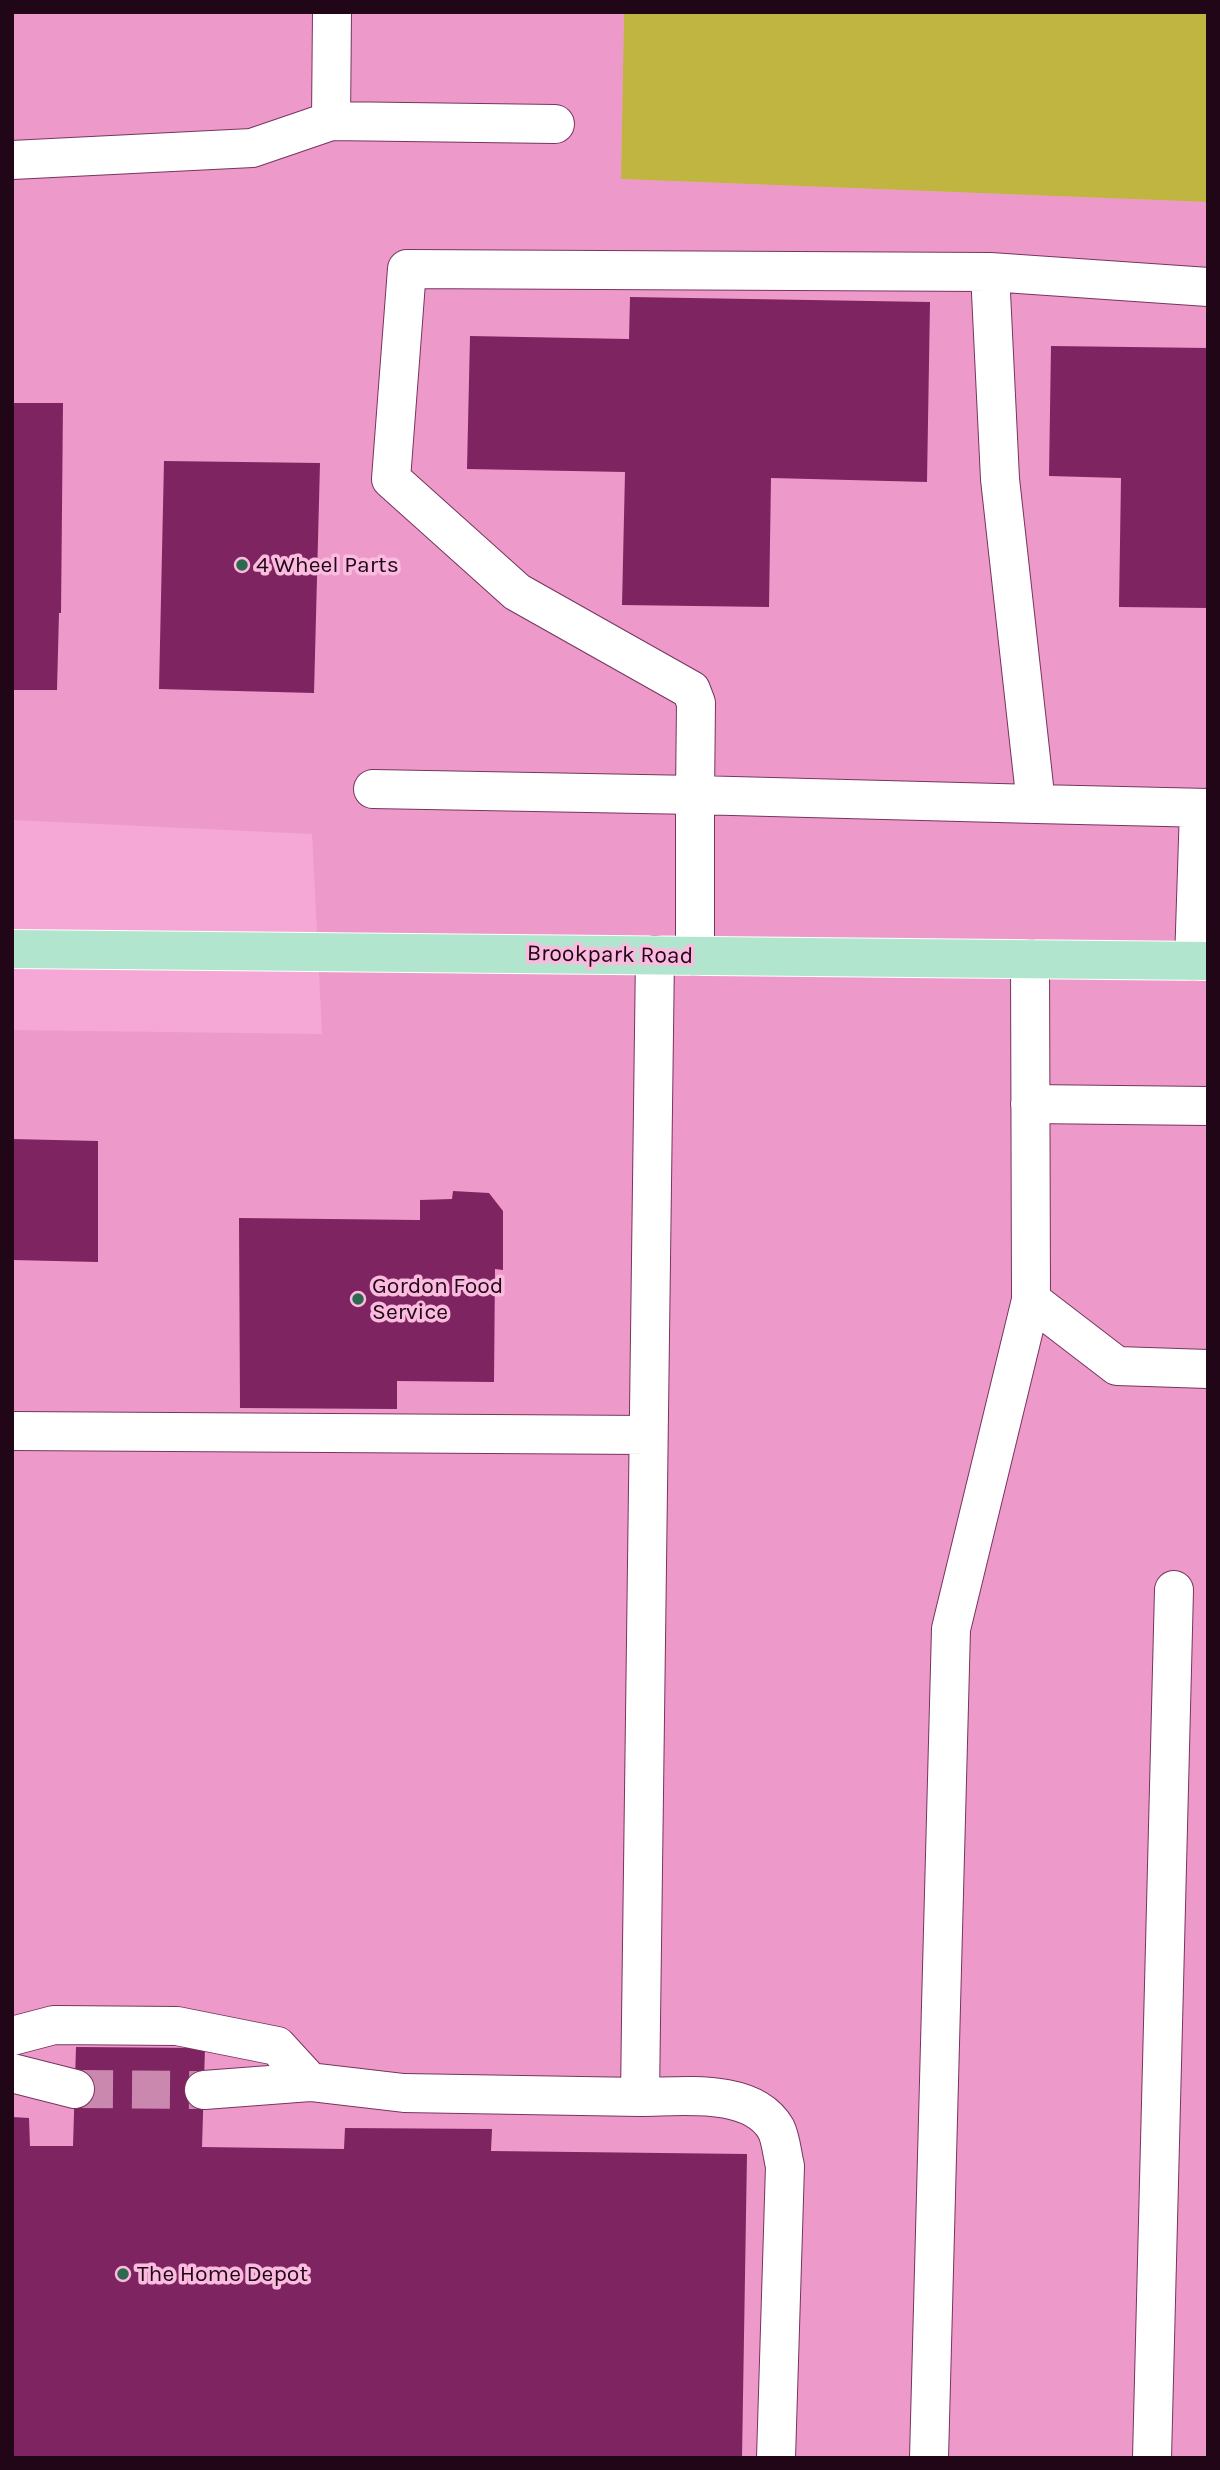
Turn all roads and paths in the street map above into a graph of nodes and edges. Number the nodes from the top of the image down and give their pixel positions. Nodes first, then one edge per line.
1 (331, 12) edge
2 (331, 121) junction
3 (555, 124) dead end
4 (12, 160) edge
5 (990, 272) junction
6 (1208, 287) edge
7 (373, 789) dead end
8 (695, 795) junction
9 (1036, 804) junction
10 (1203, 808) edge
11 (12, 949) edge
12 (654, 955) junction
13 (695, 956) junction
14 (1030, 959) junction
15 (1201, 961) edge
16 (1030, 1104) junction
17 (1208, 1106) edge
18 (1031, 1300) junction
19 (1208, 1369) edge
20 (12, 1431) edge
21 (648, 1435) junction
22 (1174, 1590) dead end
23 (12, 2036) edge
24 (12, 2073) edge
25 (310, 2082) junction
26 (75, 2089) tunnel mouth
27 (204, 2090) tunnel mouth
28 (640, 2097) junction
29 (776, 2458) edge
30 (929, 2458) edge
31 (1152, 2458) edge

1 - 2 lane
2 - 3 lane
2 - 4 lane
5 - 6 lane
5 - 8 lane
5 - 9 lane
7 - 8 lane
8 - 9 lane
8 - 13 lane
9 - 10 lane
10 - 15 lane
11 - 12 main road, Brookpark Road
12 - 13 main road, Brookpark Road
12 - 21 lane
13 - 14 main road, Brookpark Road
14 - 15 main road, Brookpark Road
14 - 16 lane
16 - 17 lane
16 - 18 lane
18 - 19 lane
18 - 30 lane
20 - 21 lane
21 - 28 lane
22 - 31 lane
23 - 25 lane
24 - 26 lane
25 - 27 lane
25 - 28 lane
28 - 29 lane

